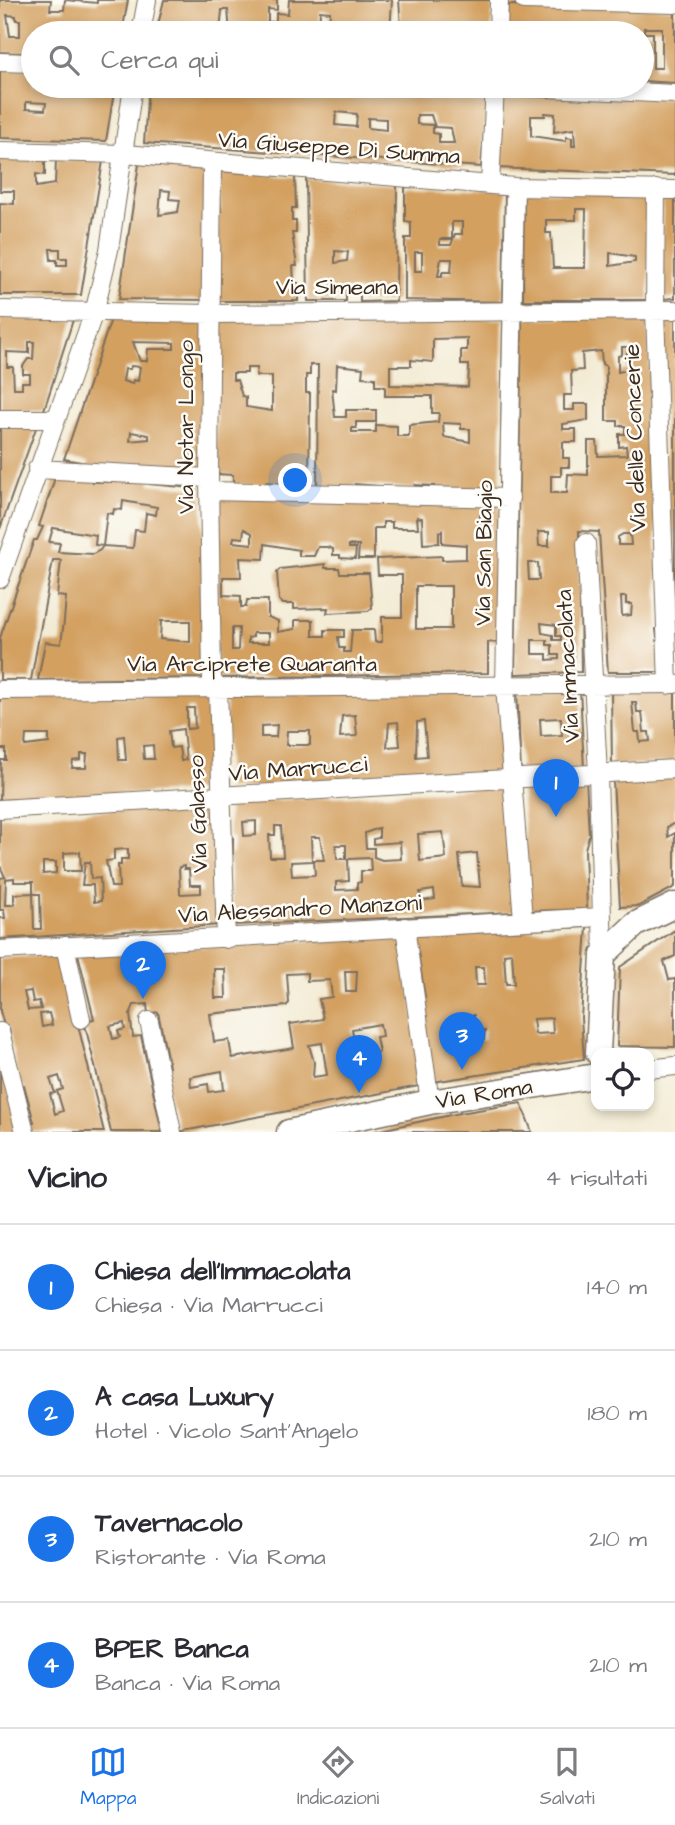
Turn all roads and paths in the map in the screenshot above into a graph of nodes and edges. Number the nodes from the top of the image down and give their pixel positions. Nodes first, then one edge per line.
1 (146, 0) edge
2 (499, 0) edge
3 (524, 0) edge
4 (675, 4) edge
5 (143, 21) edge
6 (498, 21) edge
7 (0, 62) edge
8 (21, 63) edge
9 (654, 93) edge
10 (675, 94) edge
11 (132, 98) edge
12 (494, 98) edge
13 (0, 151) edge
14 (125, 155) junction
15 (212, 163) junction
16 (490, 184) junction
17 (515, 187) junction
18 (656, 189) junction
19 (675, 190) edge
20 (95, 309) junction
21 (0, 310) edge
22 (675, 310) edge
23 (655, 311) junction
24 (513, 313) junction
25 (211, 314) junction
26 (0, 419) edge
27 (55, 419) junction
28 (37, 469) junction
29 (209, 485) junction
30 (510, 498) junction
31 (586, 543) dead end
32 (0, 579) edge
33 (670, 620) edge
34 (672, 685) edge
35 (505, 686) junction
36 (592, 686) junction
37 (218, 688) junction
38 (0, 690) edge
39 (675, 769) edge
40 (598, 774) junction
41 (511, 780) junction
42 (222, 798) junction
43 (0, 810) edge
44 (675, 905) edge
45 (602, 917) junction
46 (523, 920) junction
47 (405, 927) junction
48 (226, 939) junction
49 (65, 946) junction
50 (0, 950) edge
51 (603, 955) junction
52 (81, 1018) dead end
53 (149, 1021) dead end
54 (0, 1032) edge
55 (598, 1048) edge
56 (675, 1066) edge
57 (654, 1068) edge
58 (591, 1077) edge
59 (430, 1102) junction
60 (297, 1131) edge
61 (25, 1132) edge
62 (172, 1132) edge

1 - 5 street
2 - 6 street
3 - 4 street
7 - 8 street
9 - 10 street
11 - 14 street
12 - 16 street
13 - 14 street, Via Giuseppe Di Summa
14 - 15 street, Via Giuseppe Di Summa
14 - 20 street
15 - 16 street, Via Giuseppe Di Summa
15 - 25 street, Via Notar Longo
16 - 17 street, Via Giuseppe Di Summa
17 - 18 street, Via Giuseppe Di Summa
17 - 24 street, Via San Biagio
18 - 19 street, Via Giuseppe Di Summa
18 - 23 street, Via delle Concerie
20 - 21 street, Via Simeana
20 - 25 street, Via Simeana
20 - 27 street
22 - 23 street, Via Simeana
23 - 24 street, Via Simeana
23 - 33 street, Via delle Concerie
24 - 25 street, Via Simeana
24 - 30 street, Via San Biagio
25 - 29 street, Via Notar Longo
26 - 27 street
27 - 28 street
28 - 29 street
28 - 32 street
29 - 30 street
29 - 37 street, Via Notar Longo
30 - 35 street, Via San Biagio
31 - 36 street, Via Immacolata
33 - 34 street, Via delle Concerie
34 - 36 street, Via Arciprete Quaranta
35 - 36 street, Via Arciprete Quaranta
35 - 37 street, Via Arciprete Quaranta
35 - 41 street, Via San Biagio
36 - 40 street, Via Immacolata
37 - 38 street, Via Arciprete Quaranta
37 - 42 street, Via Galasso
39 - 40 street, Via Marrucci
40 - 41 street, Via Marrucci
40 - 45 street, Via Immacolata
41 - 42 street, Via Marrucci
41 - 46 street, Via San Biagio
42 - 43 street, Via Marrucci
42 - 48 street, Via Galasso
44 - 51 street
45 - 46 street, Via Alessandro Manzoni
45 - 51 street, Via Immacolata
46 - 47 street, Via Alessandro Manzoni
47 - 48 street, Via Alessandro Manzoni
47 - 59 street
48 - 49 street, Via Alessandro Manzoni
49 - 50 street, Via Alessandro Manzoni
49 - 52 street
51 - 55 street
53 - 62 street
54 - 61 street
56 - 57 street
58 - 59 street, Via Roma
59 - 60 street, Via Roma

